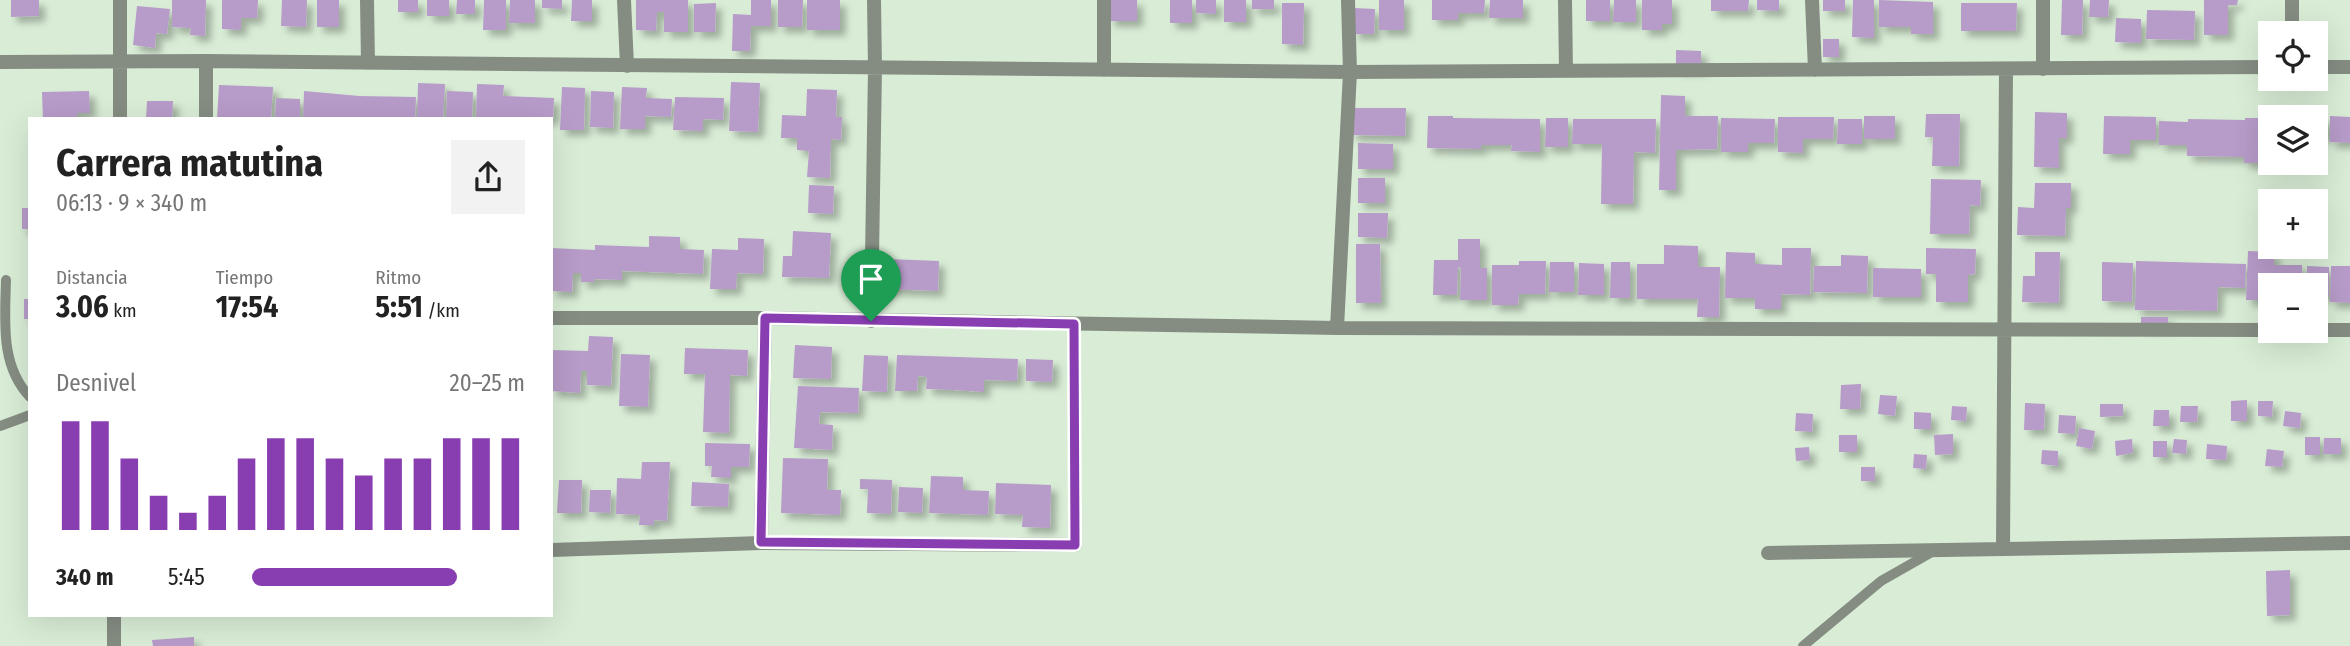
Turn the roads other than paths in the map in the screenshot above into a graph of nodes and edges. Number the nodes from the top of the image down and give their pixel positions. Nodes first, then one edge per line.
1 (120, 0) edge
2 (367, 0) edge
3 (624, 0) edge
4 (874, 0) edge
5 (1104, 0) edge
6 (1348, 0) edge
7 (1565, 0) edge
8 (1812, 0) edge
9 (2043, 0) edge
10 (2292, 0) edge
11 (2292, 21) edge
12 (206, 61) junction
13 (0, 62) edge
14 (121, 62) junction
15 (368, 63) junction
16 (627, 66) junction
17 (2258, 67) edge
18 (2328, 67) edge
19 (2350, 67) edge
20 (875, 68) junction
21 (2006, 69) junction
22 (2042, 69) junction
23 (1104, 70) junction
24 (1815, 70) junction
25 (1566, 71) junction
26 (1350, 72) junction
27 (120, 117) edge
28 (206, 117) edge
29 (6, 280) dead end
30 (553, 317) edge
31 (765, 318) junction
32 (871, 321) junction
33 (1074, 324) junction
34 (1337, 328) junction
35 (2004, 330) junction
36 (2258, 330) edge
37 (2328, 330) edge
38 (2350, 330) edge
39 (28, 395) edge
40 (28, 416) edge
41 (0, 426) edge
42 (761, 542) junction
43 (2350, 543) edge
44 (1075, 545) joint
45 (2003, 549) junction
46 (1936, 550) junction
47 (553, 551) edge
48 (1768, 553) dead end
49 (114, 617) edge
50 (114, 646) edge
51 (1803, 646) edge

1 - 14 street
2 - 15 street
3 - 16 street
4 - 20 street
5 - 23 street
6 - 26 street
7 - 25 street
8 - 24 street
9 - 22 street
10 - 11 street
12 - 14 street
12 - 15 street
12 - 28 street
13 - 14 street
14 - 27 street
15 - 16 street
16 - 20 street
17 - 22 street
18 - 19 street
20 - 23 street
20 - 32 street
21 - 22 street
21 - 24 street
21 - 35 street
23 - 26 street
24 - 25 street
25 - 26 street
26 - 34 street
29 - 39 lane
30 - 31 street
31 - 32 street
31 - 42 street
32 - 33 street
33 - 34 street
33 - 44 lane
34 - 35 street
35 - 36 street
35 - 45 street
37 - 38 street
40 - 41 lane
42 - 44 street
42 - 47 street
43 - 45 street
45 - 46 street
46 - 48 street
46 - 51 lane
49 - 50 street

